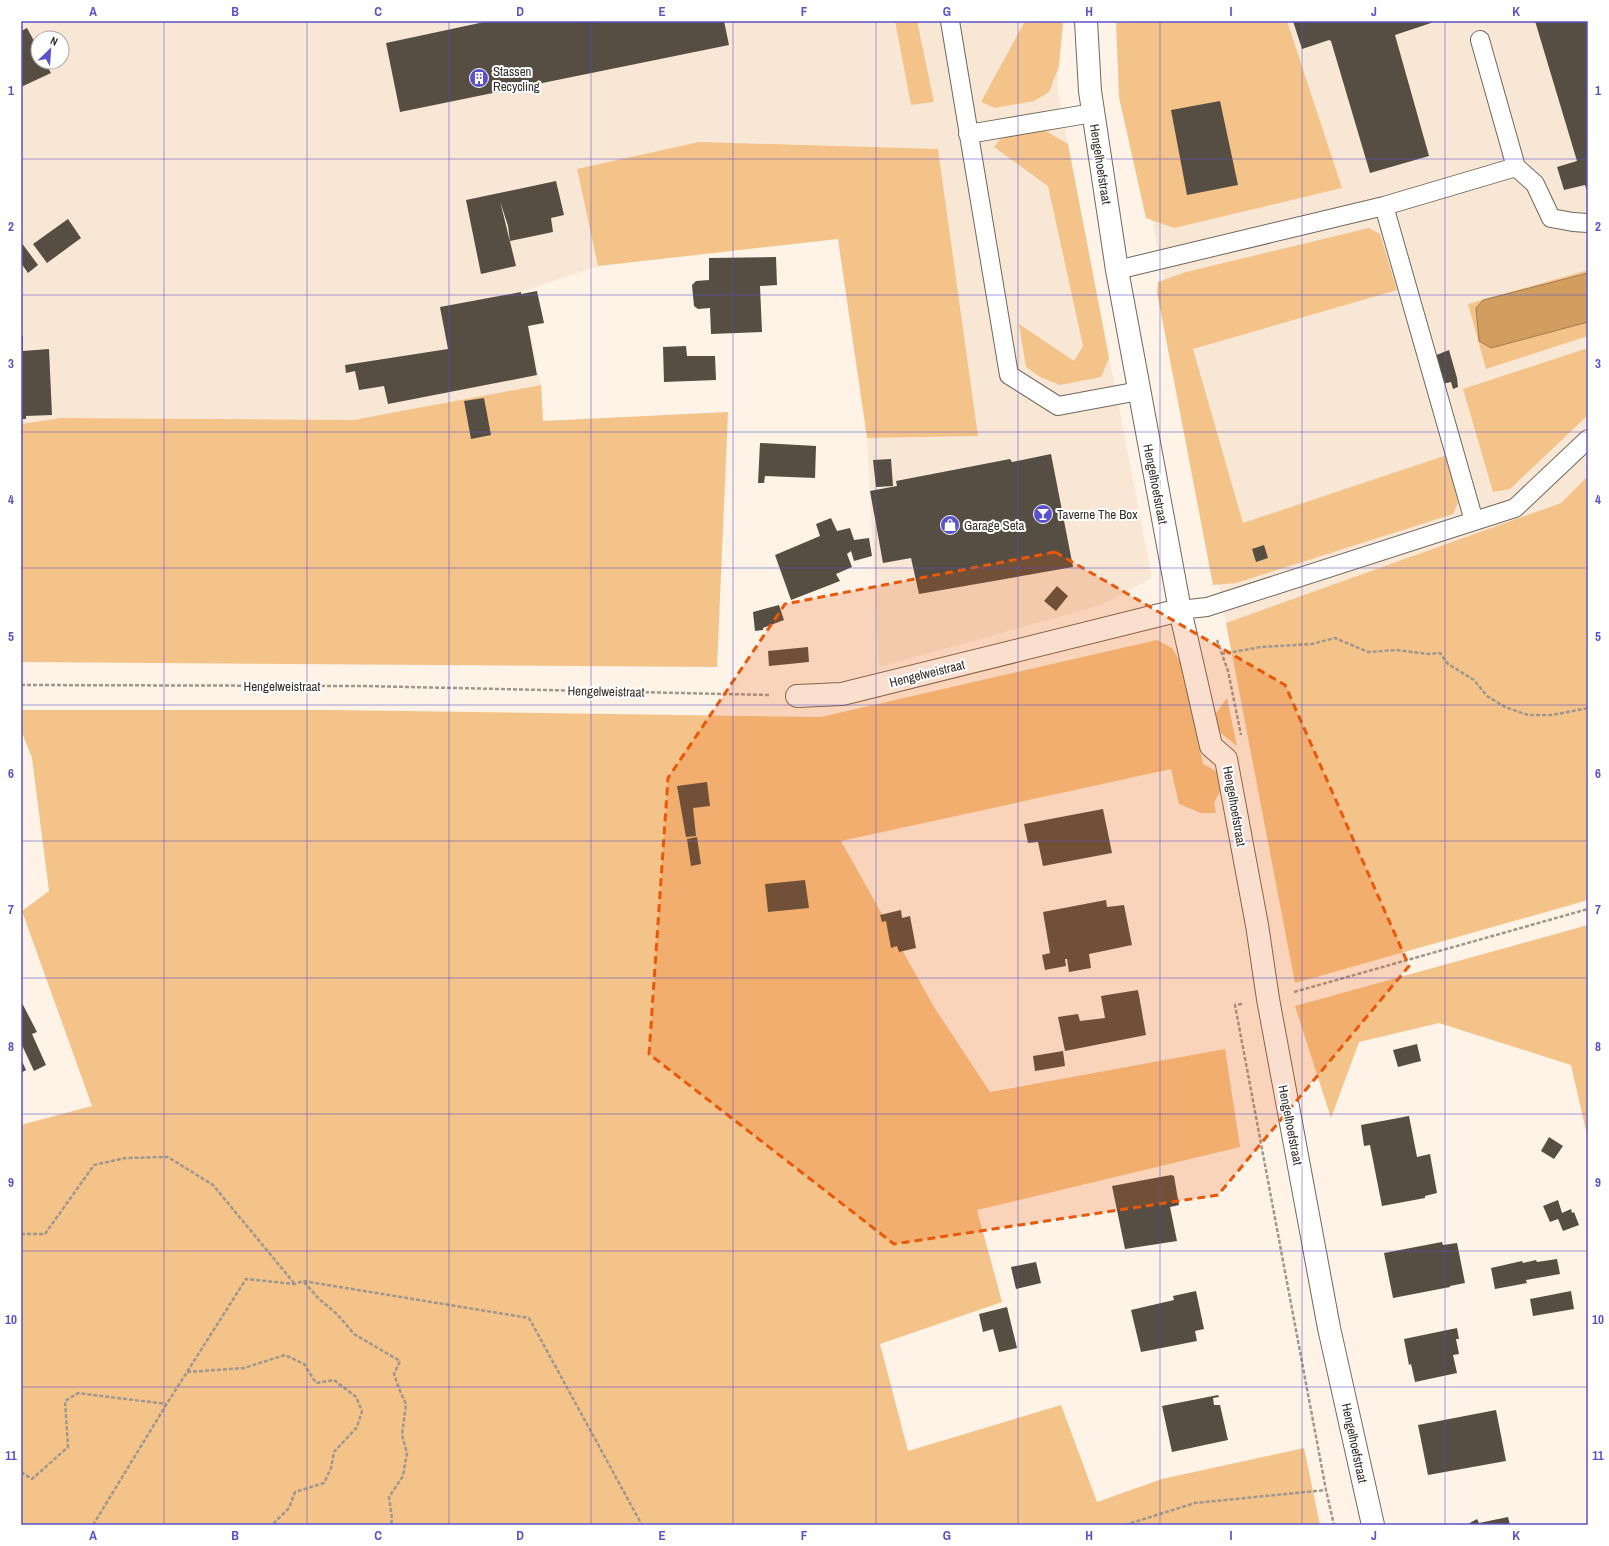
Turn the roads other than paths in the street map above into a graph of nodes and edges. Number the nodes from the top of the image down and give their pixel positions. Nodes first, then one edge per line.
1 (950, 21) edge
2 (1086, 21) edge
3 (1480, 40) dead end
4 (1093, 113) junction
5 (968, 134) junction
6 (1516, 167) junction
7 (1384, 206) junction
8 (1588, 223) edge
9 (1117, 270) junction
10 (1139, 391) junction
11 (1588, 439) edge
12 (1474, 521) junction
13 (1180, 610) junction
14 (797, 696) road end
15 (1373, 1525) edge

1 - 5 lane
2 - 4 street, Hengelhoefstraat
3 - 6 lane
4 - 5 lane
4 - 9 street, Hengelhoefstraat
5 - 10 lane
6 - 7 lane
6 - 8 lane
7 - 9 lane
7 - 12 lane
9 - 10 street, Hengelhoefstraat
10 - 13 street, Hengelhoefstraat
11 - 12 lane
12 - 13 lane
13 - 14 street, Hengelweistraat
13 - 15 street, Hengelhoefstraat

